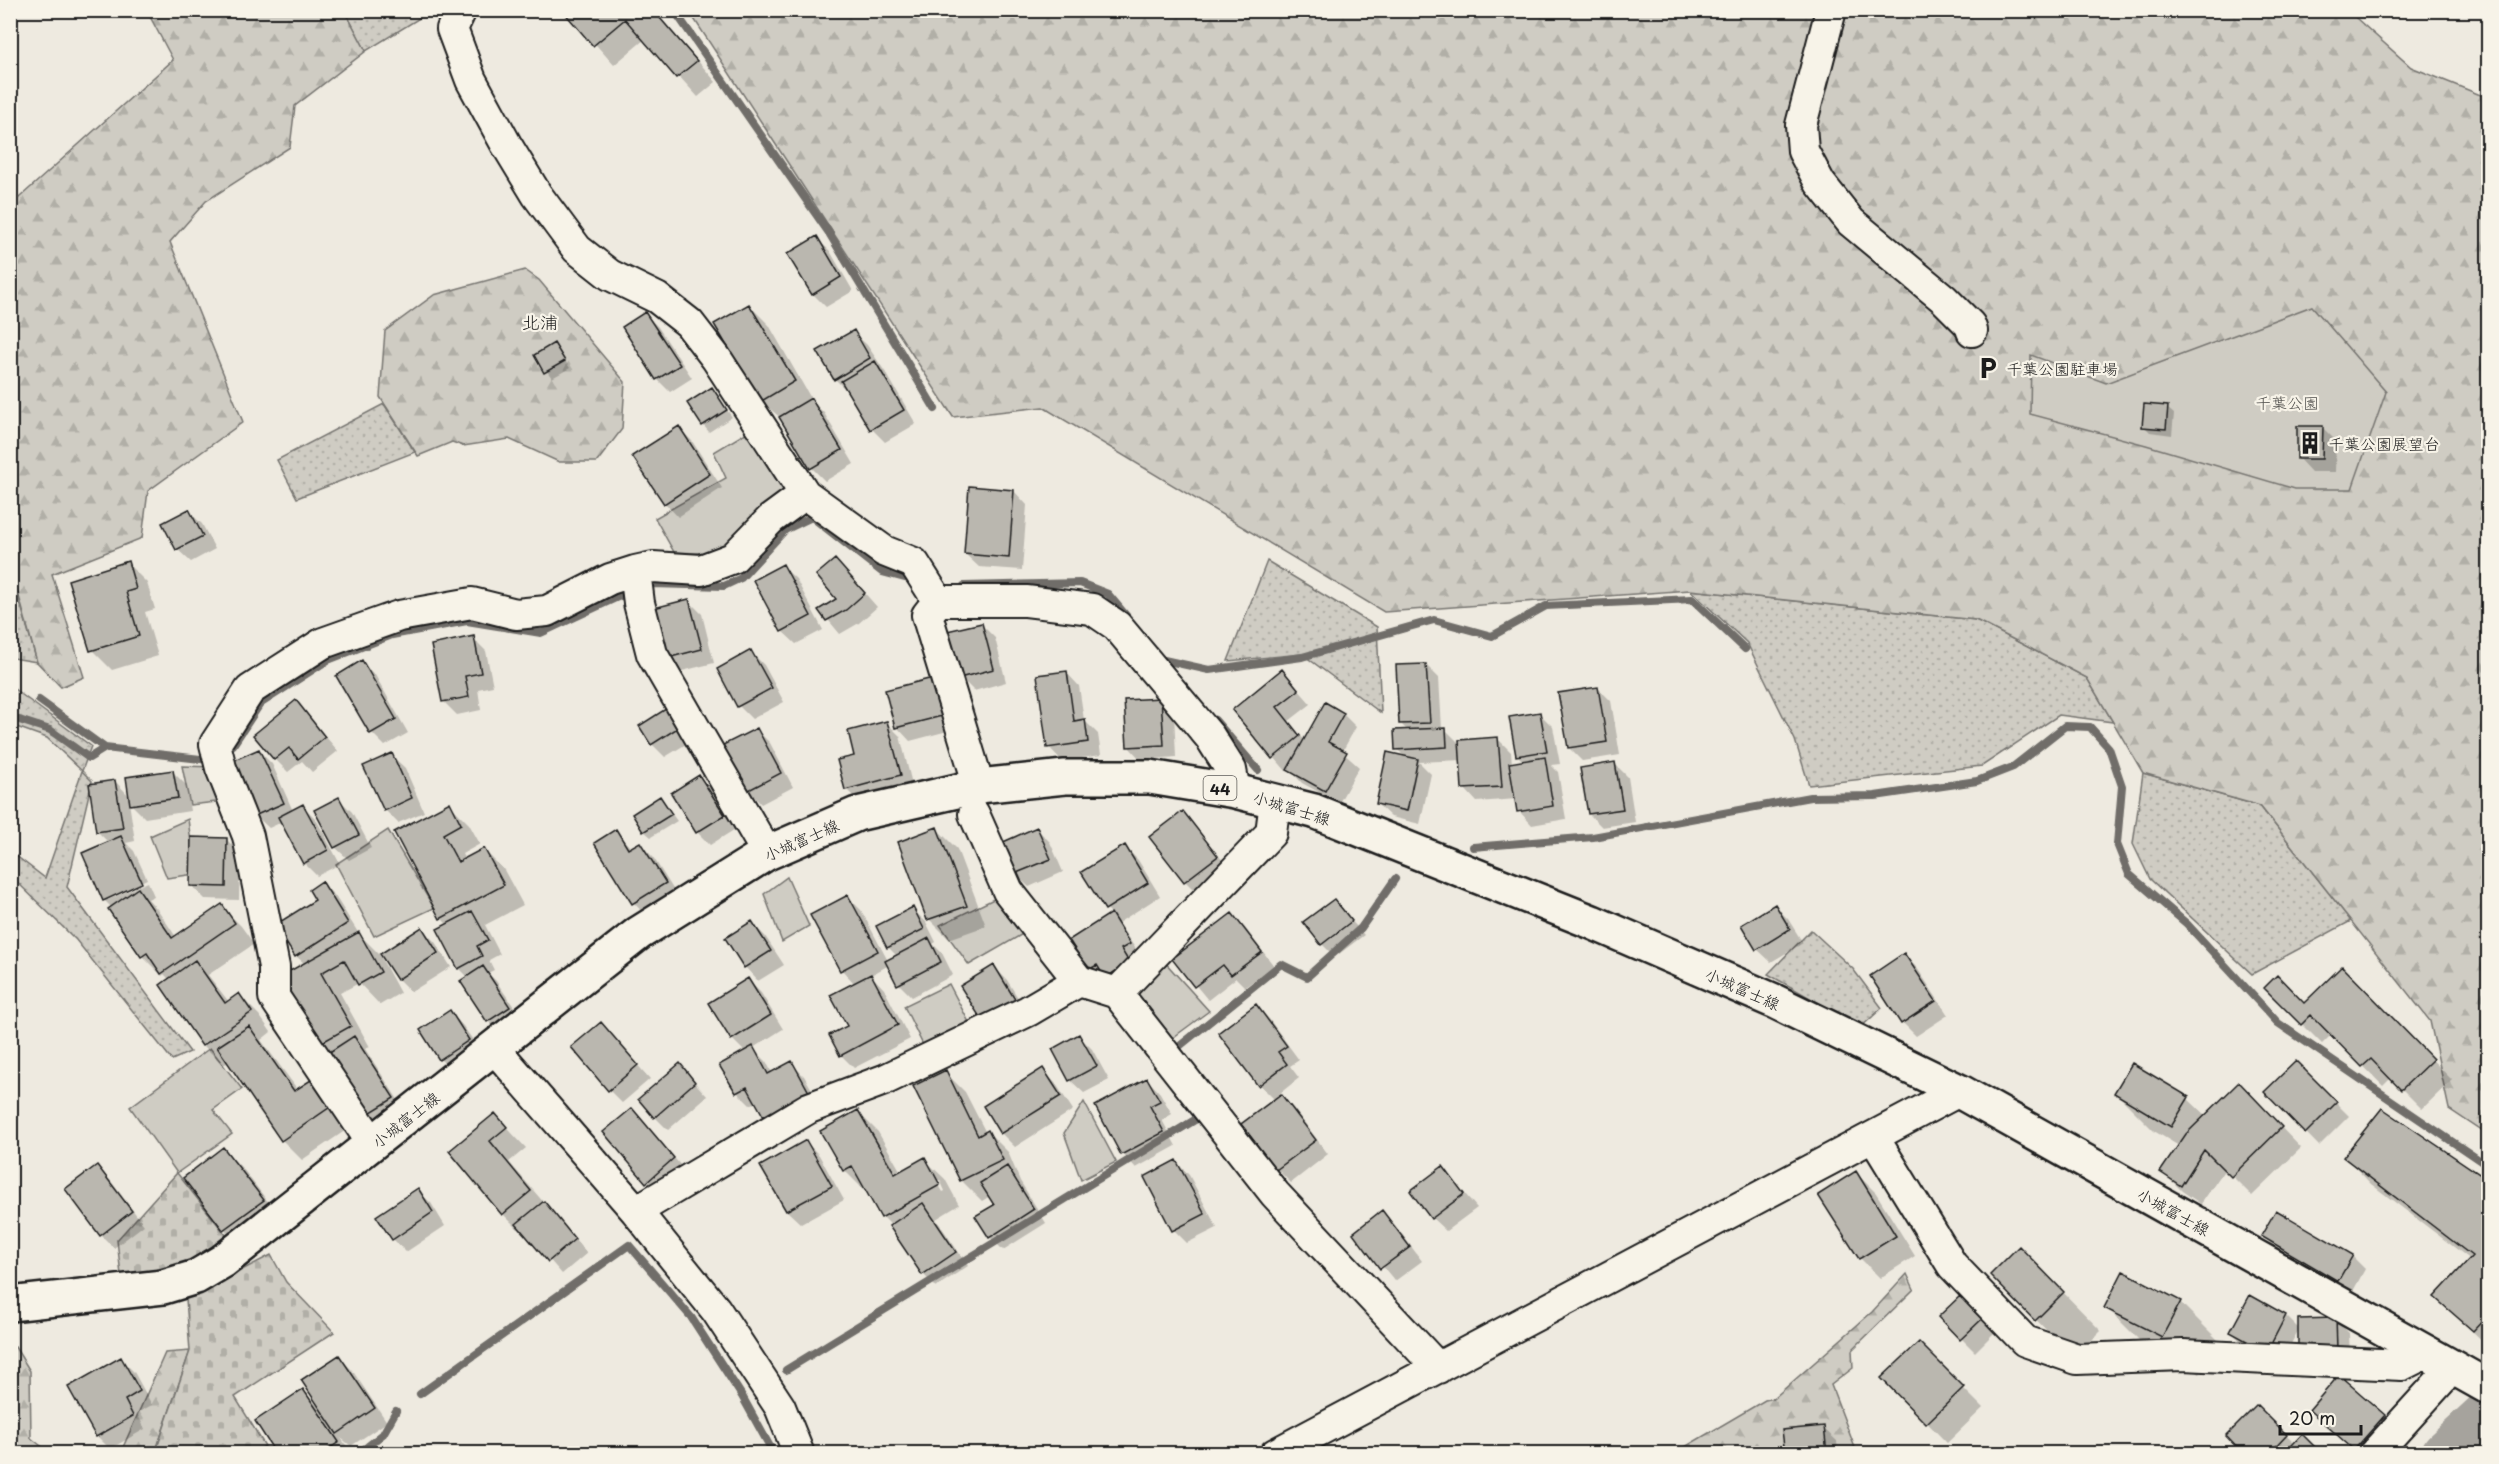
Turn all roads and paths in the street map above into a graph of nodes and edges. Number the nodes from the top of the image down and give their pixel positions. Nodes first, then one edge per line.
1 (461, 10) edge
2 (1831, 10) edge
3 (1972, 331) dead end
4 (805, 494) junction
5 (635, 572) junction
6 (938, 601) junction
7 (1236, 791) junction
8 (977, 800) junction
9 (1275, 801) junction
10 (767, 853) junction
11 (1079, 981) junction
12 (1116, 993) junction
13 (495, 1049) junction
14 (1959, 1091) junction
15 (1874, 1138) junction
16 (373, 1144) junction
17 (636, 1211) junction
18 (10, 1304) edge
19 (2440, 1359) junction
20 (1438, 1368) junction
21 (2488, 1387) edge
22 (799, 1454) edge
23 (1275, 1454) edge
24 (2374, 1454) edge

1 - 4 street
2 - 3 street
4 - 5 street
4 - 6 street
5 - 10 street
5 - 16 street
6 - 7 street
6 - 8 street
7 - 8 main road, 小城富士線 / 44
7 - 9 main road, 小城富士線 / 44
8 - 10 main road, 小城富士線 / 44
8 - 11 street
9 - 12 street
9 - 14 main road, 小城富士線 / 44
10 - 13 main road, 小城富士線 / 44
11 - 12 street
11 - 17 street
12 - 20 street
13 - 16 main road, 小城富士線 / 44
13 - 17 street
14 - 15 street
14 - 19 main road, 小城富士線 / 44
15 - 19 street
15 - 20 street
16 - 18 main road, 小城富士線 / 44
17 - 22 street
19 - 21 main road, 小城富士線 / 44
19 - 24 street
20 - 23 street

